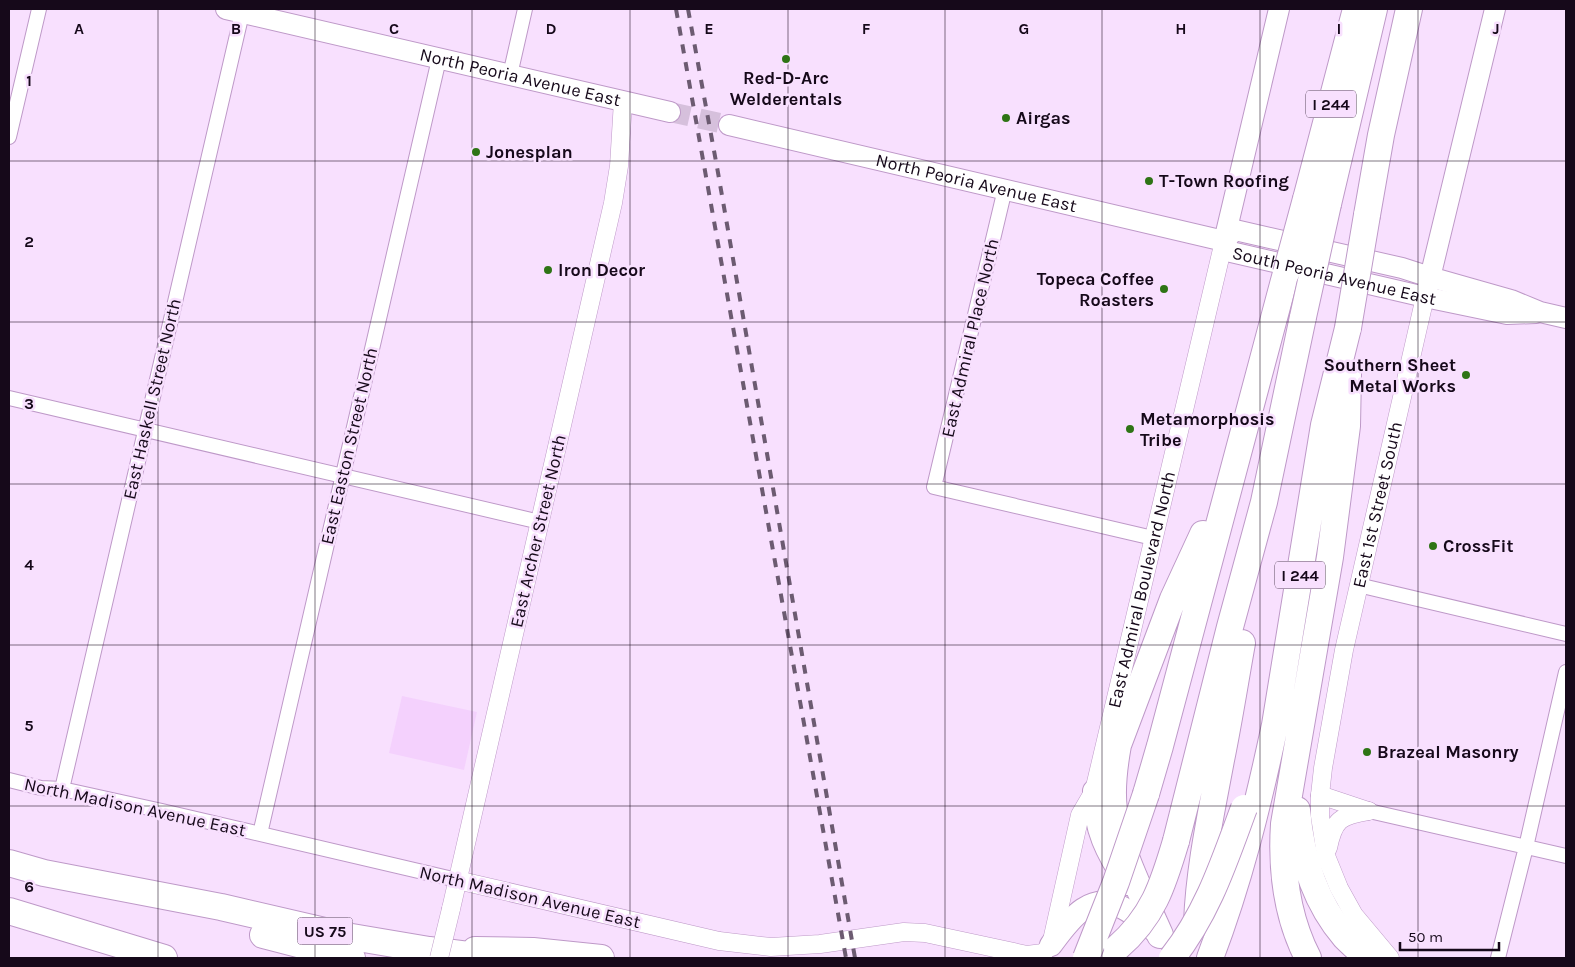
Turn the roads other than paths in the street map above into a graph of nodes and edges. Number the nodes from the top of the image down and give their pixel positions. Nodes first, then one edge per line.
1 (39, 9) edge
2 (525, 9) edge
3 (1279, 9) edge
4 (1356, 9) edge
5 (1374, 9) edge
6 (1409, 9) edge
7 (1495, 9) edge
8 (237, 10) edge
9 (439, 59) junction
10 (510, 75) junction
11 (623, 101) junction
12 (670, 112) tunnel mouth
13 (729, 125) tunnel mouth
14 (9, 137) edge
15 (1005, 189) junction
16 (1317, 202) junction
17 (1224, 241) junction
18 (1430, 277) junction
19 (1425, 297) junction
20 (1540, 312) junction
21 (1566, 318) edge
22 (1348, 328) junction
23 (9, 398) edge
24 (144, 431) junction
25 (1238, 458) junction
26 (342, 476) junction
27 (1264, 502) junction
28 (540, 522) junction
29 (1153, 538) junction
30 (1358, 585) junction
31 (1566, 634) edge
32 (1566, 672) edge
33 (1276, 725) junction
34 (1293, 773) junction
35 (9, 780) edge
36 (62, 789) junction
37 (1094, 791) junction
38 (1320, 795) junction
39 (1369, 811) junction
40 (260, 834) junction
41 (1526, 847) junction
42 (1326, 856) junction
43 (1566, 856) edge
44 (9, 863) edge
45 (44, 873) junction
46 (457, 880) junction
47 (9, 911) edge
48 (1051, 945) junction
49 (1167, 950) edge
50 (1108, 953) edge
51 (434, 954) edge
52 (164, 958) edge
53 (352, 958) edge
54 (492, 958) edge
55 (601, 958) edge
56 (1086, 958) edge
57 (1199, 958) edge
58 (1210, 958) edge
59 (1308, 958) edge
60 (1367, 958) edge
61 (1390, 958) edge
62 (1498, 958) edge

1 - 14 street
2 - 10 street
3 - 17 main road, East Admiral Boulevard North
4 - 16 highway, I 244
5 - 16 highway
6 - 22 highway, I 244, bridge
7 - 18 main road, East 1st Street South
8 - 9 main road, North Peoria Avenue East
8 - 24 street, East Haskell Street North
9 - 10 main road, North Peoria Avenue East
9 - 26 street, East Easton Street North
10 - 11 main road, North Peoria Avenue East
11 - 12 main road, North Peoria Avenue East
11 - 28 street, East Archer Street North
13 - 15 main road, North Peoria Avenue East
15 - 17 main road, North Peoria Avenue East
15 - 29 street, East Admiral Place North
16 - 25 highway, I 244, bridge
16 - 27 highway, bridge
17 - 18 main road, South Peoria Avenue East
17 - 19 main road, South Peoria Avenue East
17 - 29 street, East Admiral Boulevard North
18 - 19 main road, East 1st Street South
18 - 20 main road, South Peoria Avenue East
19 - 20 main road, South Peoria Avenue East
19 - 30 street, East 1st Street South
20 - 21 main road, South Peoria Avenue East
22 - 33 highway, I 244
22 - 34 highway
23 - 24 street
24 - 26 street
24 - 36 street, East Haskell Street North
25 - 49 highway
25 - 56 highway, I 244, bridge
26 - 28 street
26 - 40 street, East Easton Street North
27 - 50 highway, bridge
27 - 57 highway
28 - 46 street, East Archer Street North
29 - 37 street, East Admiral Boulevard North
30 - 31 street
30 - 38 street, East 1st Street South
32 - 41 street
33 - 49 highway, bridge
33 - 58 highway, I 244
34 - 59 highway
34 - 60 highway
35 - 36 street, North Madison Avenue East
36 - 40 street, North Madison Avenue East
37 - 48 street, East Admiral Boulevard North
37 - 49 main road
38 - 39 street
38 - 42 street, East 1st Street South
39 - 41 street
39 - 42 street
40 - 46 street, North Madison Avenue East
41 - 43 street
41 - 62 street
42 - 61 street, East 1st Street South
44 - 45 highway, US 75
45 - 51 highway, US 75
45 - 53 highway
46 - 48 street, North Madison Avenue East
46 - 51 street, East Archer Street North, bridge
47 - 52 highway
48 - 49 main road
51 - 54 highway, US 75
51 - 55 highway

